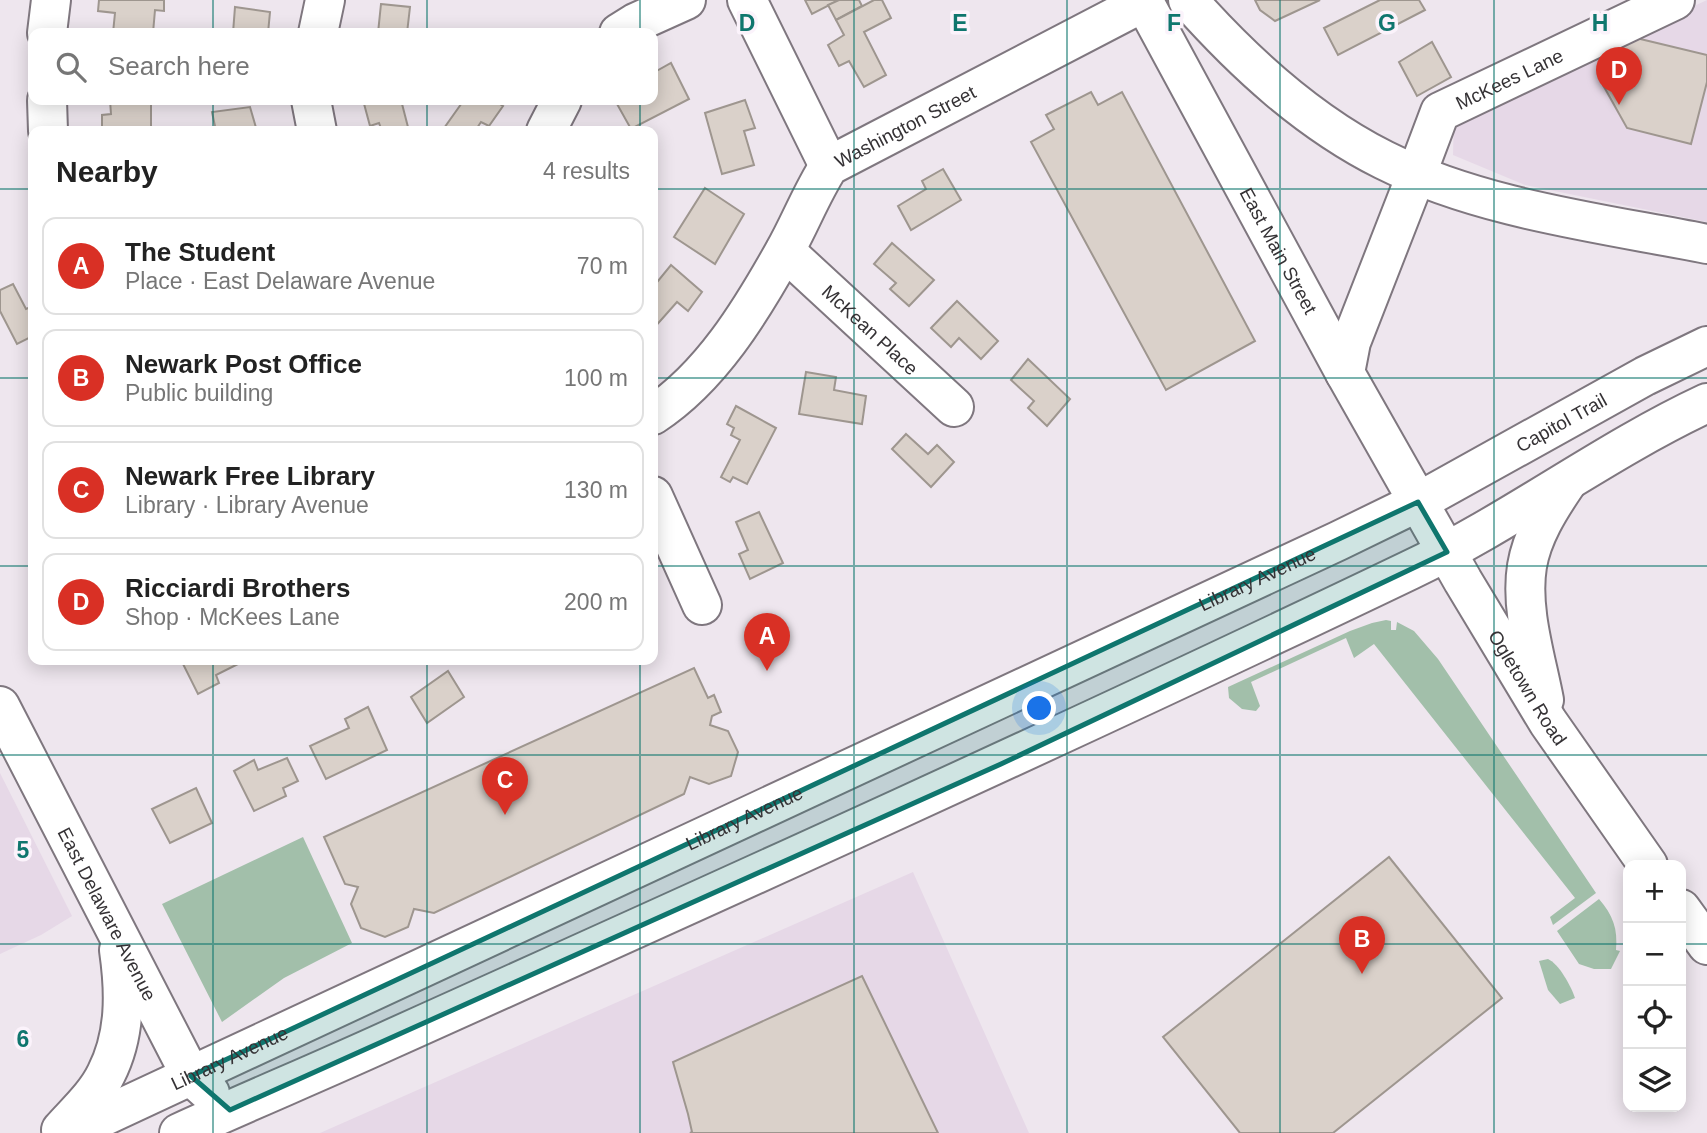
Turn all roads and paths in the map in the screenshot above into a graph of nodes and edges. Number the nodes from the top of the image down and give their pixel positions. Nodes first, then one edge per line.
1 (51, 0) edge
2 (324, 0) edge
3 (686, 0) edge
4 (747, 0) edge
5 (1188, 0) edge
6 (1675, 0) edge
7 (1143, 1) edge
8 (48, 28) edge
9 (319, 28) edge
10 (627, 28) edge
11 (47, 105) edge
12 (312, 105) edge
13 (559, 105) edge
14 (48, 126) edge
15 (316, 126) edge
16 (549, 126) edge
17 (829, 166) junction
18 (1417, 173) junction
19 (1707, 244) edge
20 (785, 251) junction
21 (1707, 346) edge
22 (1345, 373) junction
23 (1707, 403) edge
24 (954, 407) dead end
25 (658, 411) edge
26 (1568, 480) junction
27 (1418, 502) junction
28 (658, 507) edge
29 (1447, 552) junction
30 (702, 605) dead end
31 (0, 706) edge
32 (1548, 722) junction
33 (1645, 860) edge
34 (1686, 916) edge
35 (117, 934) junction
36 (1707, 944) edge
37 (191, 1076) junction
38 (230, 1110) junction
39 (58, 1133) edge
40 (68, 1133) edge
41 (179, 1133) edge

1 - 8 main road
2 - 9 main road
3 - 10 main road
4 - 17 main road
5 - 18 main road
6 - 18 main road, McKees Lane
7 - 17 main road, Washington Street
7 - 22 main road, East Main Street
11 - 14 main road
12 - 15 main road
13 - 16 main road
17 - 20 main road, Washington Street
18 - 19 main road
18 - 22 main road, McKees Lane
20 - 24 main road, McKean Place
20 - 25 main road, Washington Street
21 - 27 main road, Capitol Trail
22 - 27 main road, East Main Street
23 - 26 main road
26 - 29 main road
26 - 32 main road
27 - 29 main road, Ogletown Road
27 - 37 main road, Library Avenue
28 - 30 main road
29 - 32 main road, Ogletown Road
29 - 38 main road
31 - 35 main road, East Delaware Avenue
32 - 33 main road, Ogletown Road
34 - 36 main road
35 - 37 main road, East Delaware Avenue
35 - 39 main road
37 - 38 main road, East Delaware Avenue
37 - 40 main road, Library Avenue
38 - 41 main road

